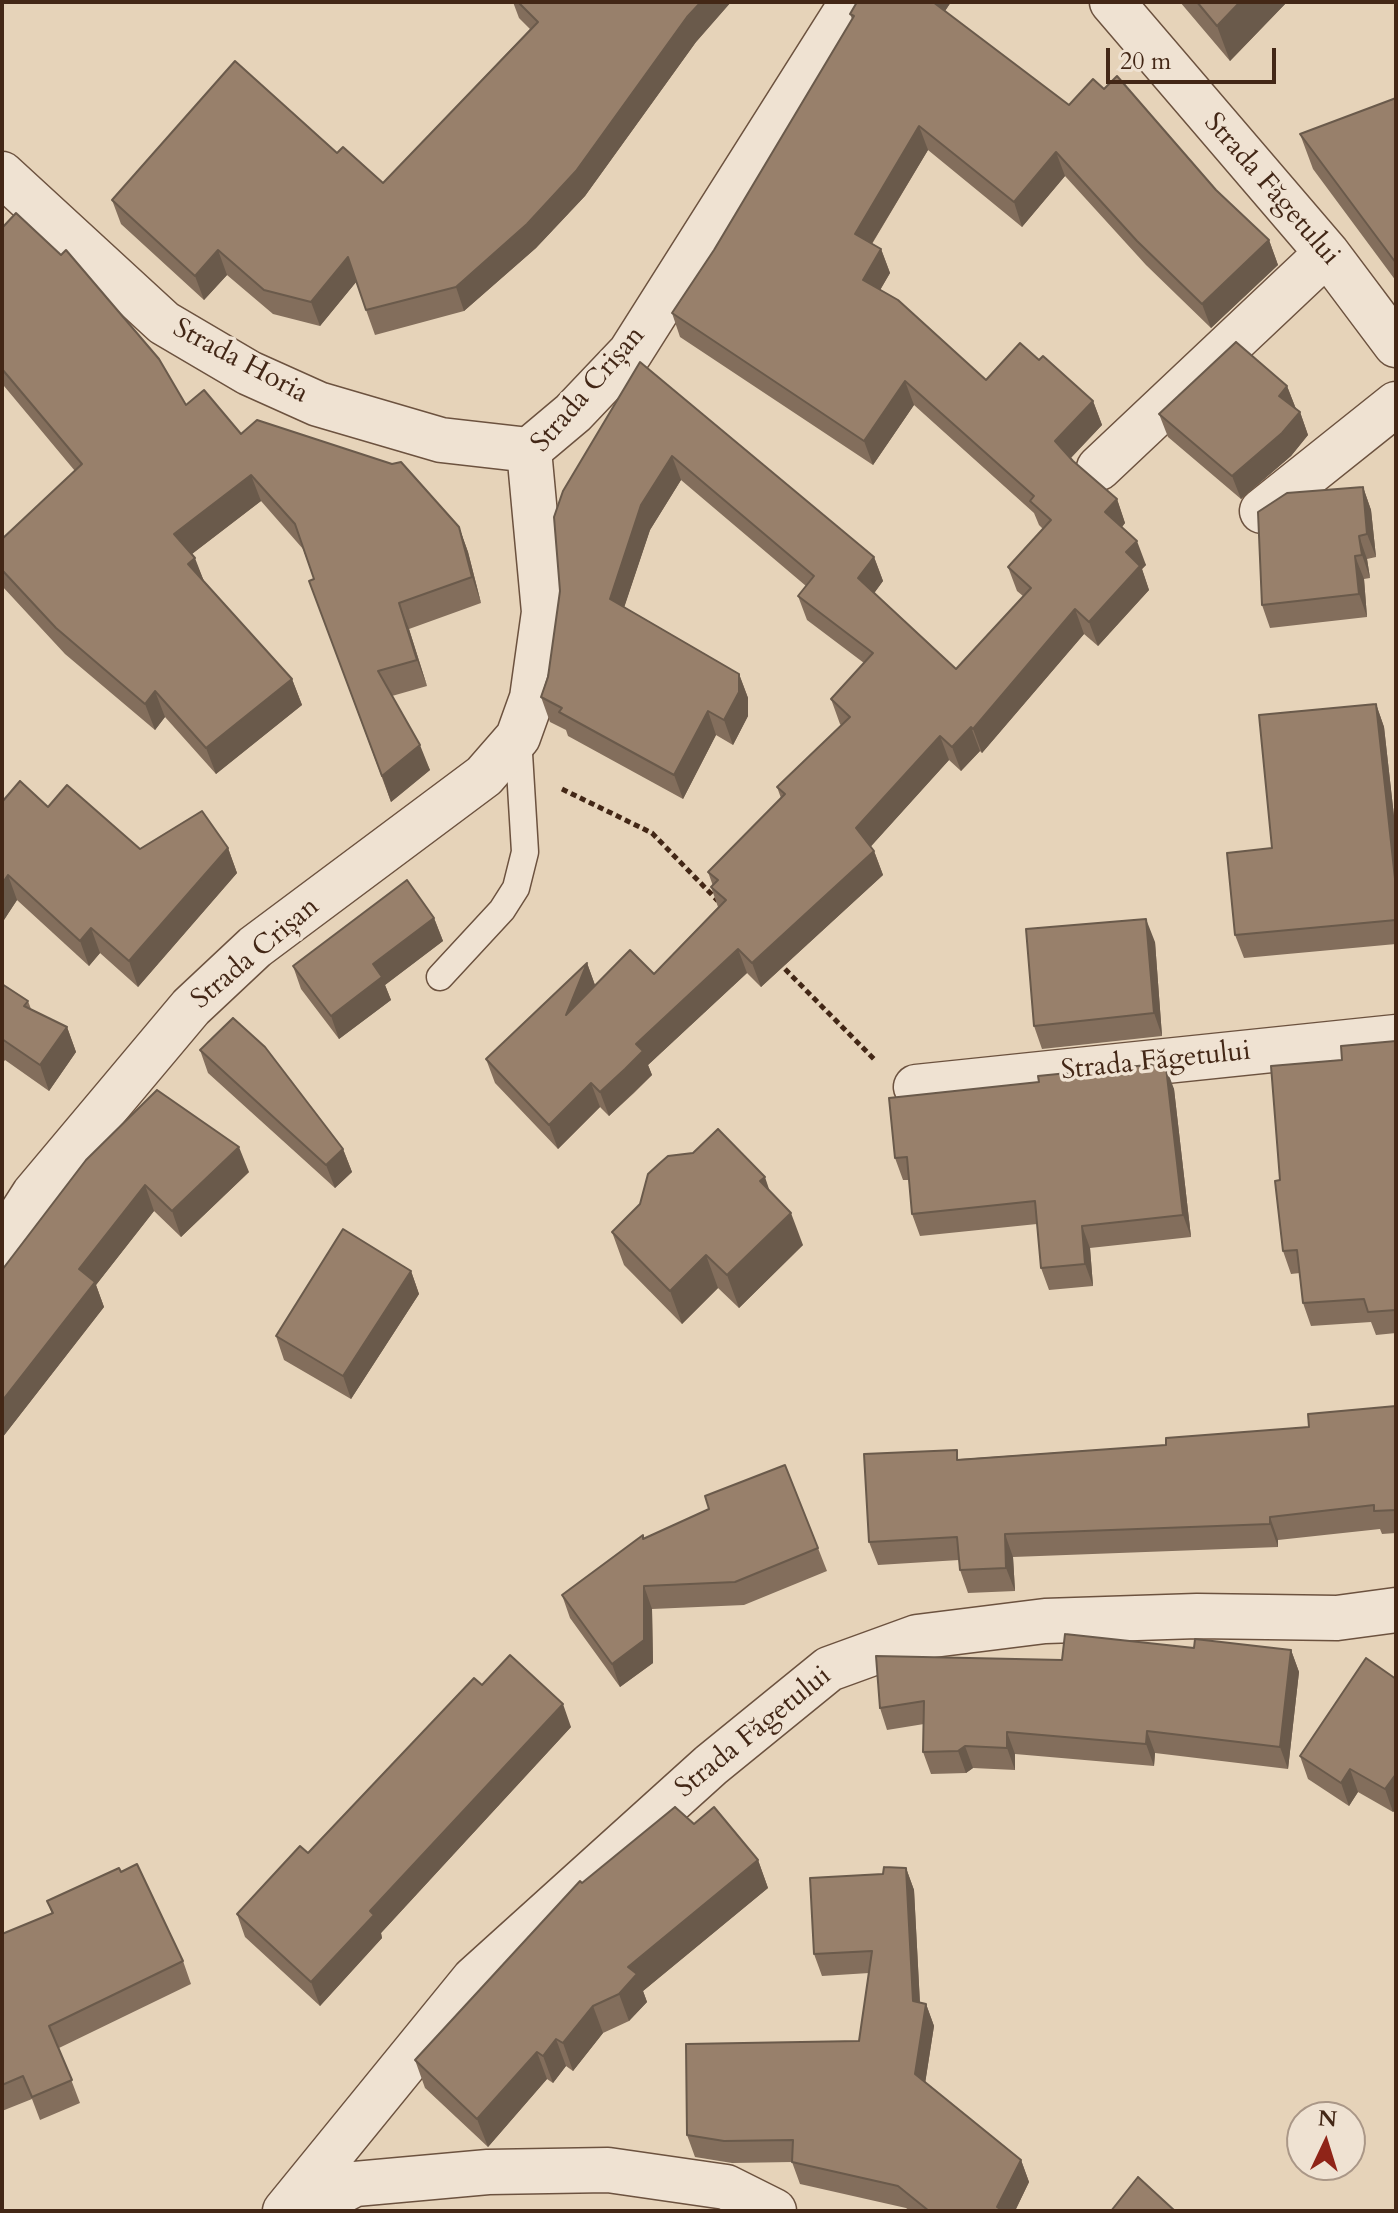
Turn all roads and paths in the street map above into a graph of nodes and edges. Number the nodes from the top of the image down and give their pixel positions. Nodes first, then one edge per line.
1 (852, 2) edge
2 (1112, 2) edge
3 (2, 174) edge
4 (1327, 253) junction
5 (1396, 345) edge
6 (1396, 404) edge
7 (529, 450) junction
8 (1099, 468) dead end
9 (1262, 511) edge
10 (520, 753) junction
11 (729, 913) edge
12 (773, 958) edge
13 (440, 977) dead end
14 (1396, 1037) edge
15 (916, 1087) joint
16 (2, 1244) edge
17 (1396, 1610) edge
18 (285, 2211) edge
19 (303, 2211) edge
20 (774, 2211) edge

1 - 7 street, Strada Crișan
2 - 4 street, Strada Făgetului
3 - 7 street, Strada Horia
4 - 5 street, Strada Făgetului
4 - 8 street
6 - 9 street
7 - 10 street, Strada Crișan
10 - 11 path
10 - 13 lane, Strada Crișan
10 - 16 street, Strada Crișan
12 - 15 path
14 - 15 street, Strada Făgetului
17 - 18 street, Strada Făgetului
19 - 20 street

